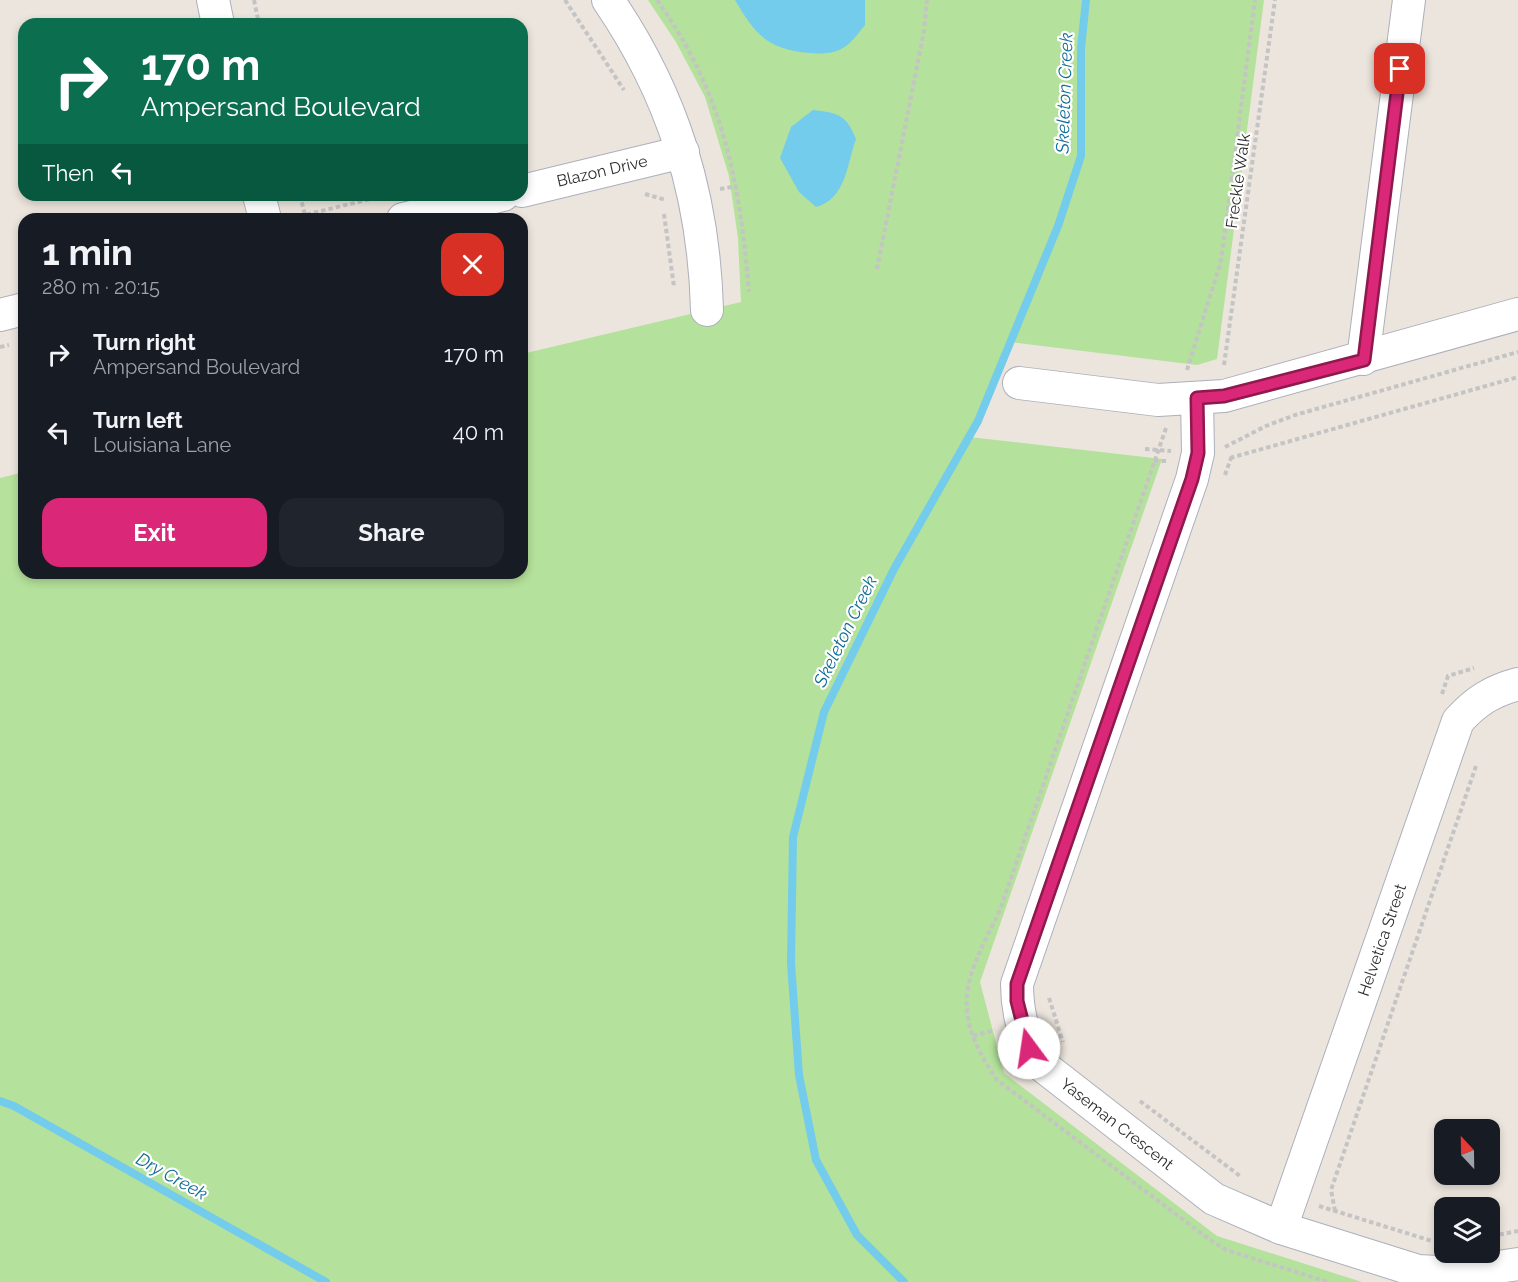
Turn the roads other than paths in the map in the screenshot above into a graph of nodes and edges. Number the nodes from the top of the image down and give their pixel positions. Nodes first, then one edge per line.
1 (213, 0) edge
2 (608, 0) edge
3 (1409, 0) edge
4 (217, 18) edge
5 (683, 152) junction
6 (528, 189) edge
7 (478, 201) edge
8 (428, 213) edge
9 (18, 310) edge
10 (707, 310) dead end
11 (1518, 314) edge
12 (0, 315) edge
13 (1364, 360) junction
14 (1019, 384) dead end
15 (1187, 398) junction
16 (1518, 684) edge
17 (1281, 1228) junction
18 (1518, 1264) edge

1 - 4 street
2 - 5 street
3 - 13 street
5 - 6 street, Blazon Drive
5 - 10 street
7 - 8 street
9 - 12 street
11 - 13 street
13 - 15 street
14 - 15 street
15 - 17 street, Yaseman Crescent
16 - 17 street, Helvetica Street
17 - 18 street, Yaseman Crescent

